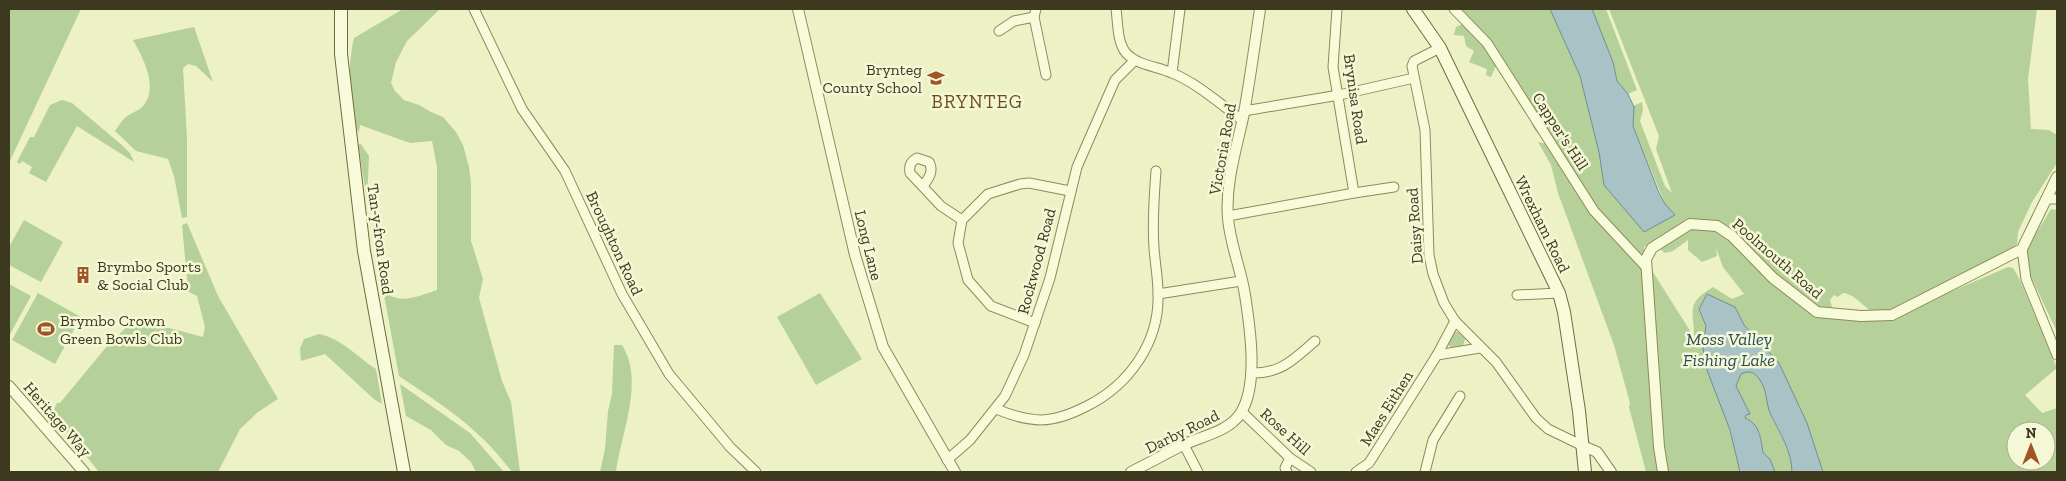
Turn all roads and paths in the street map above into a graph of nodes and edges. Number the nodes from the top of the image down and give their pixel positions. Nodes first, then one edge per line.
1 (341, 9) edge
2 (474, 9) edge
3 (798, 9) edge
4 (1116, 9) edge
5 (1180, 9) edge
6 (1260, 9) edge
7 (1337, 9) edge
8 (1413, 9) edge
9 (1454, 9) edge
10 (1035, 13) edge
11 (999, 31) dead end
12 (1440, 48) junction
13 (1135, 60) junction
14 (1172, 73) junction
15 (1046, 75) dead end
16 (1414, 78) junction
17 (1339, 95) junction
18 (1243, 115) junction
19 (1156, 171) dead end
20 (2057, 178) edge
21 (923, 186) dead end
22 (1394, 187) dead end
23 (1070, 191) junction
24 (1354, 193) junction
25 (2046, 199) junction
26 (2057, 199) edge
27 (1228, 216) junction
28 (962, 220) junction
29 (2022, 249) junction
30 (1646, 267) junction
31 (1242, 281) junction
32 (1558, 293) junction
33 (1158, 294) junction
34 (1517, 295) dead end
35 (1454, 321) junction
36 (1035, 323) junction
37 (1315, 340) dead end
38 (1480, 348) junction
39 (1437, 355) junction
40 (2057, 355) edge
41 (1251, 373) junction
42 (9, 386) edge
43 (1460, 396) dead end
44 (996, 409) junction
45 (1242, 412) junction
46 (1184, 445) junction
47 (1583, 446) junction
48 (1290, 458) junction
49 (947, 460) junction
50 (1147, 468) edge
51 (84, 472) edge
52 (404, 472) edge
53 (756, 472) edge
54 (955, 472) edge
55 (1131, 472) edge
56 (1198, 472) edge
57 (1287, 472) edge
58 (1311, 472) edge
59 (1356, 472) edge
60 (1426, 472) edge
61 (1585, 472) edge
62 (1611, 472) edge
63 (1664, 472) edge

1 - 52 main road, Tan-y-fron Road
2 - 53 street, Broughton Road
3 - 49 street, Long Lane
4 - 13 street
5 - 14 street
6 - 18 street, Victoria Road
7 - 17 street, Brynisa Road
8 - 12 main road, Wrexham Road
9 - 30 street, Capper's Hill
10 - 11 street
10 - 15 street
12 - 16 street, Daisy Road
12 - 32 main road, Wrexham Road
13 - 14 street
13 - 23 street, Rockwood Road
14 - 18 street
16 - 17 street
16 - 35 street, Daisy Road
17 - 18 street
17 - 24 street, Brynisa Road
18 - 27 street, Victoria Road
19 - 33 street
20 - 25 street
21 - 28 street
22 - 24 street
23 - 28 street
23 - 36 street, Rockwood Road
24 - 27 street
25 - 26 street
25 - 29 street
27 - 31 street, Victoria Road
28 - 36 street
29 - 30 street, Poolmouth Road
29 - 40 street
30 - 63 street, Poolmouth Road
31 - 33 street
31 - 41 street, Victoria Road
32 - 34 street
32 - 47 main road, Wrexham Road
33 - 44 street
35 - 38 street, Daisy Road
35 - 39 street, Maes Eithen
36 - 44 street, Rockwood Road
37 - 41 street
38 - 39 street
38 - 47 street, Daisy Road
39 - 59 street, Maes Eithen
41 - 45 street, Victoria Road
42 - 51 street, Heritage Way
43 - 60 street
44 - 49 street, Rockwood Road
45 - 46 street, Darby Road
45 - 48 street, Rose Hill
46 - 50 street, Darby Road
46 - 56 street
47 - 61 main road, Wrexham Road
47 - 62 street
48 - 57 street
48 - 58 street, Rose Hill
49 - 54 street, Long Lane
50 - 55 street, Darby Road

